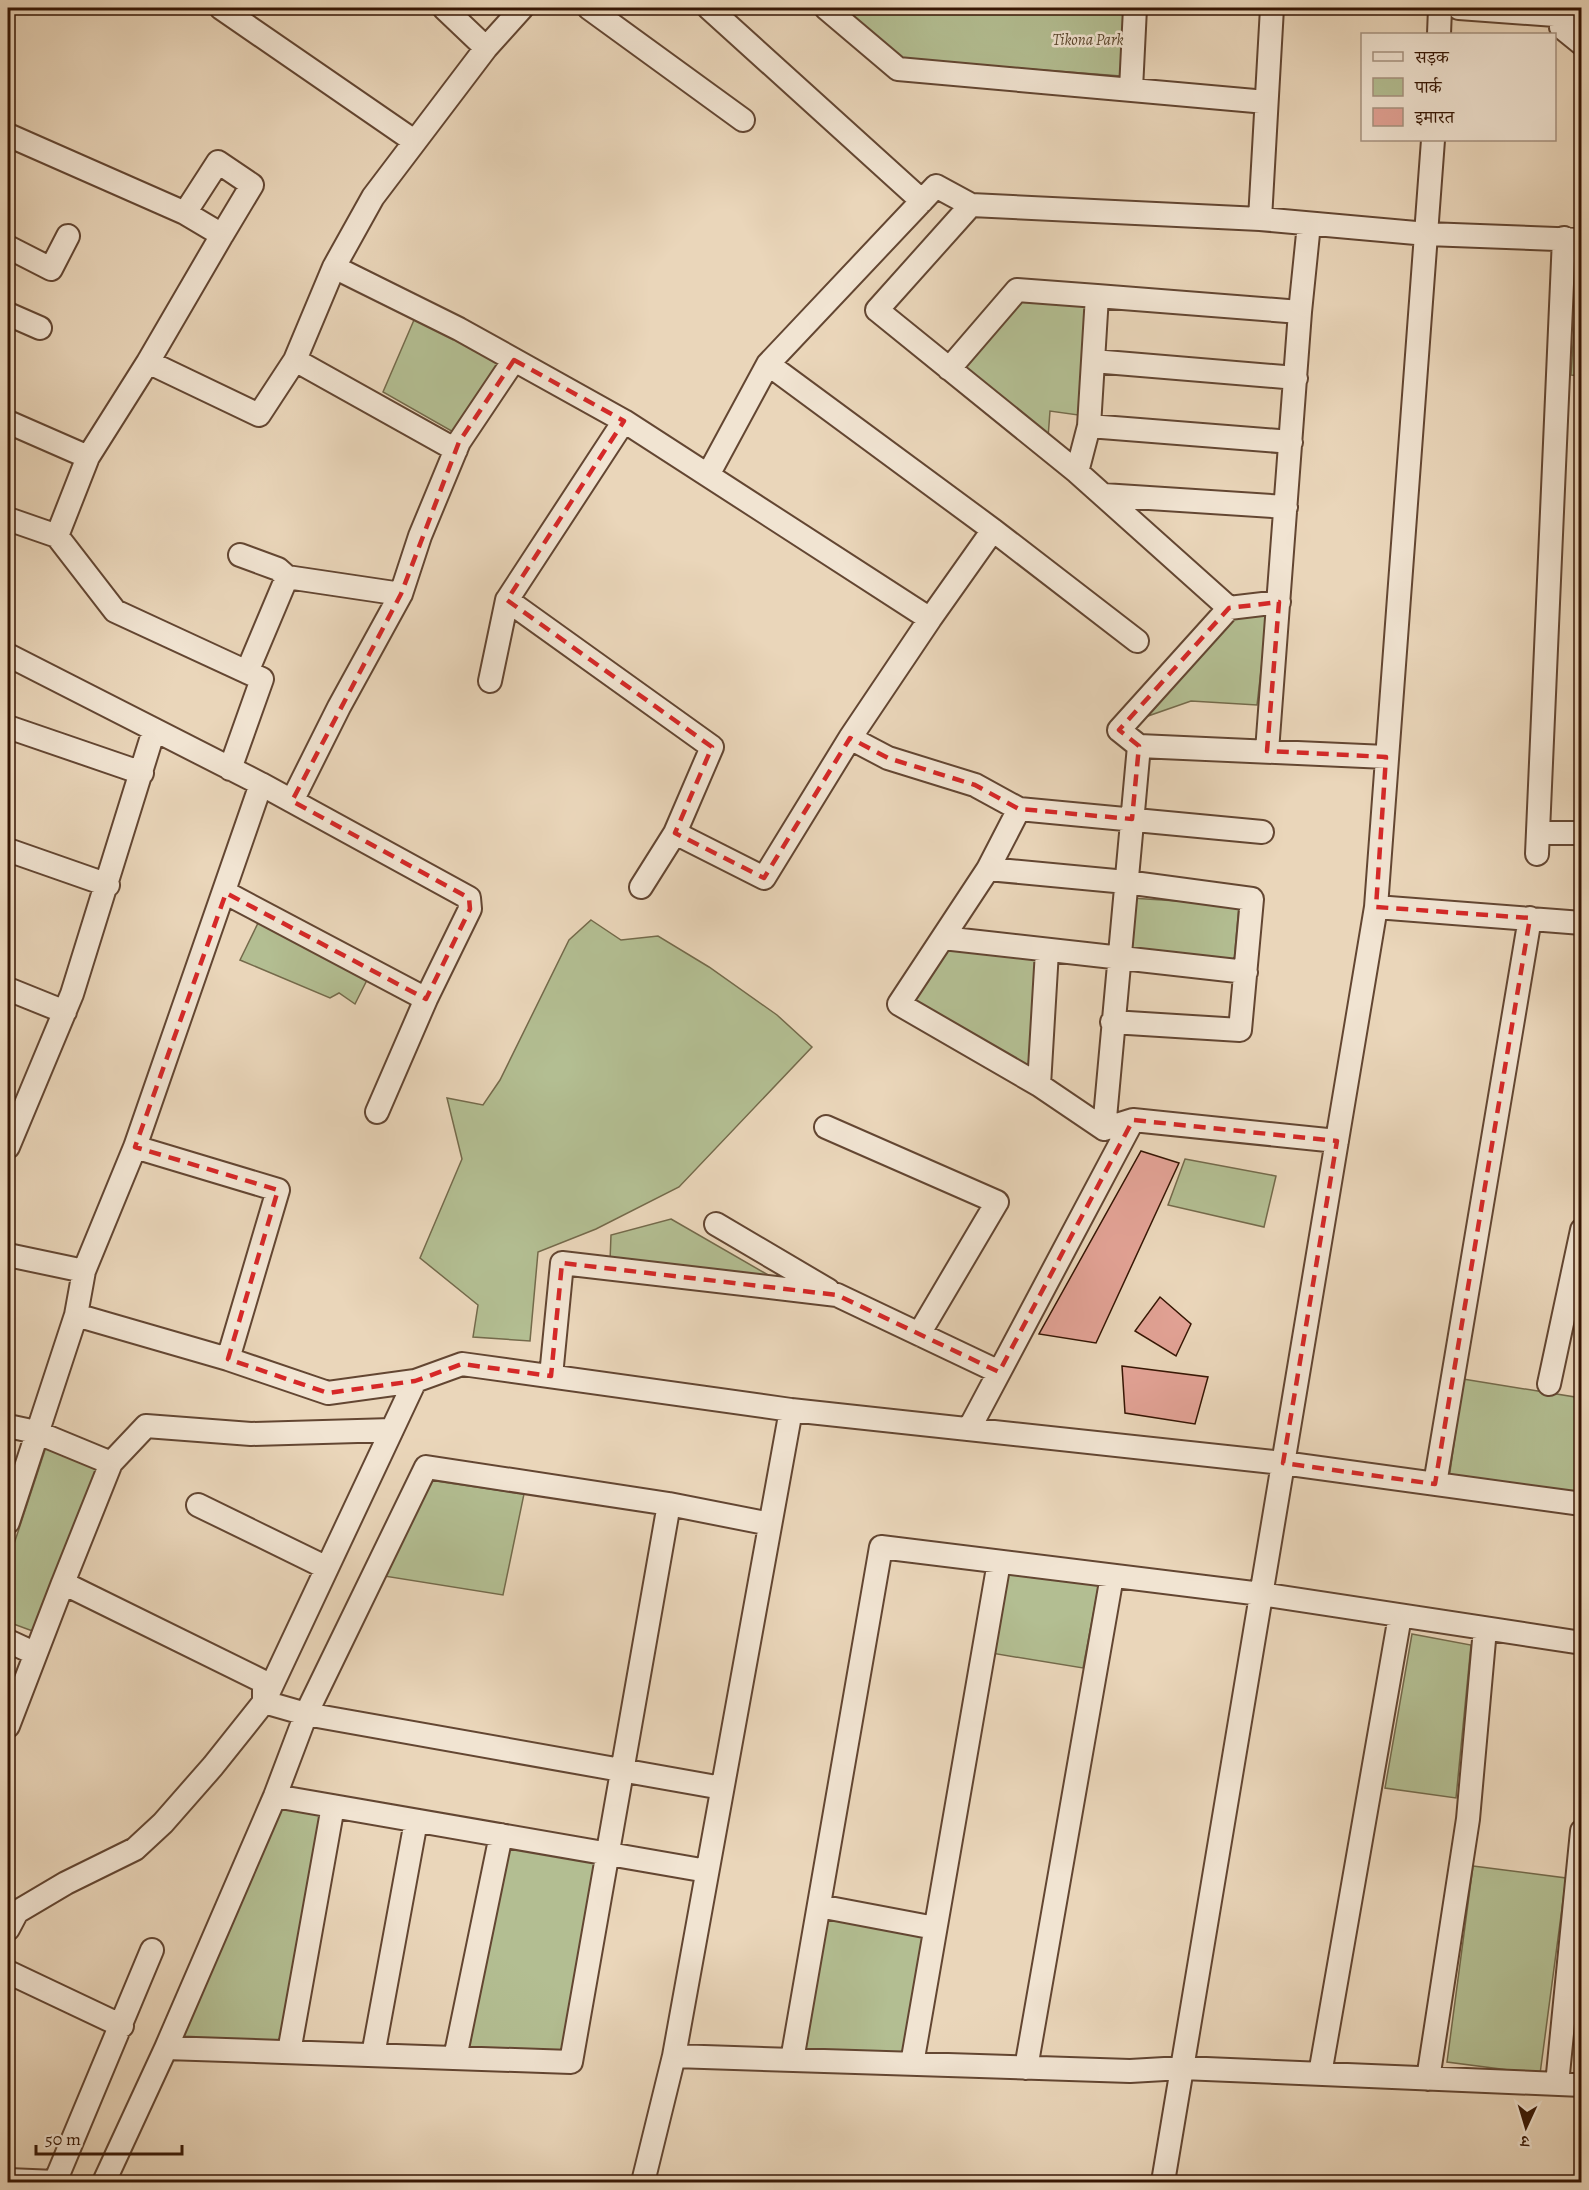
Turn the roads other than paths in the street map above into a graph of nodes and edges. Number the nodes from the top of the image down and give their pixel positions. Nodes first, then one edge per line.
1 (221, 8) edge
2 (444, 8) edge
3 (522, 8) edge
4 (589, 8) edge
5 (710, 8) edge
6 (826, 8) edge
7 (1135, 8) edge
8 (1272, 8) edge
9 (1440, 8) edge
10 (1459, 8) edge
11 (1572, 16) edge
12 (1439, 33) edge
13 (1581, 44) edge
14 (486, 48) junction
15 (1131, 89) junction
16 (1266, 102) junction
17 (743, 120) dead end
18 (8, 135) edge
19 (414, 141) junction
20 (1433, 141) edge
21 (922, 201) junction
22 (971, 205) junction
23 (185, 213) junction
24 (1260, 219) junction
25 (1309, 224) junction
26 (1427, 234) junction
27 (222, 235) junction
28 (68, 236) dead end
29 (1573, 239) edge
30 (8, 247) edge
31 (334, 267) junction
32 (1097, 296) junction
33 (1300, 312) junction
34 (8, 314) edge
35 (40, 328) dead end
36 (295, 360) junction
37 (514, 360) junction
38 (1093, 361) junction
39 (148, 362) junction
40 (768, 364) junction
41 (949, 369) junction
42 (1296, 378) junction
43 (624, 421) junction
44 (8, 422) edge
45 (1089, 426) junction
46 (1291, 442) junction
47 (456, 450) junction
48 (88, 457) junction
49 (1077, 472) junction
50 (708, 475) junction
51 (1103, 495) junction
52 (1286, 507) junction
53 (8, 519) edge
54 (993, 530) junction
55 (57, 536) junction
56 (240, 555) dead end
57 (287, 577) junction
58 (401, 594) junction
59 (507, 600) junction
60 (1279, 602) junction
61 (1229, 608) junction
62 (930, 619) junction
63 (1137, 641) dead end
64 (8, 656) edge
65 (247, 672) junction
66 (490, 681) dead end
67 (8, 726) edge
68 (154, 730) junction
69 (850, 738) junction
70 (1139, 746) junction
71 (1267, 751) junction
72 (1386, 757) junction
73 (230, 769) junction
74 (142, 773) junction
75 (261, 784) junction
76 (292, 801) junction
77 (1019, 808) junction
78 (1132, 819) junction
79 (1539, 830) junction
80 (675, 832) junction
81 (1262, 832) dead end
82 (1581, 833) edge
83 (8, 850) edge
84 (1537, 854) dead end
85 (988, 869) junction
86 (1126, 882) junction
87 (108, 885) junction
88 (641, 887) dead end
89 (226, 893) junction
90 (1376, 907) junction
91 (1530, 918) junction
92 (1581, 923) edge
93 (943, 938) junction
94 (1047, 951) junction
95 (1121, 957) junction
96 (1246, 972) junction
97 (8, 989) edge
98 (426, 999) junction
99 (65, 1012) junction
100 (1112, 1022) junction
101 (1039, 1085) junction
102 (377, 1112) dead end
103 (1132, 1120) junction
104 (826, 1127) dead end
105 (1104, 1129) junction
106 (1337, 1141) junction
107 (8, 1147) edge
108 (135, 1148) junction
109 (716, 1224) dead end
110 (1581, 1230) edge
111 (8, 1255) edge
112 (84, 1271) junction
113 (837, 1295) junction
114 (75, 1315) junction
115 (919, 1334) junction
116 (228, 1359) junction
117 (999, 1372) junction
118 (551, 1376) junction
119 (415, 1381) junction
120 (1549, 1384) dead end
121 (791, 1410) junction
122 (8, 1426) edge
123 (969, 1429) junction
124 (392, 1430) junction
125 (36, 1432) junction
126 (111, 1463) junction
127 (1283, 1463) junction
128 (1435, 1484) junction
129 (198, 1504) dead end
130 (669, 1504) junction
131 (1581, 1504) edge
132 (8, 1522) edge
133 (770, 1524) junction
134 (999, 1562) junction
135 (327, 1568) junction
136 (1112, 1576) junction
137 (63, 1583) junction
138 (1261, 1594) junction
139 (1400, 1616) junction
140 (1485, 1629) junction
141 (8, 1641) edge
142 (1581, 1643) edge
143 (34, 1653) junction
144 (264, 1702) junction
145 (306, 1714) junction
146 (8, 1726) edge
147 (621, 1770) junction
148 (722, 1788) junction
149 (275, 1796) junction
150 (333, 1806) junction
151 (416, 1821) junction
152 (1581, 1831) edge
153 (501, 1835) junction
154 (607, 1854) junction
155 (707, 1871) junction
156 (819, 1906) junction
157 (936, 1928) junction
158 (8, 1929) edge
159 (152, 1950) dead end
160 (8, 1972) edge
161 (122, 2026) junction
162 (166, 2048) junction
163 (289, 2052) junction
164 (374, 2055) junction
165 (674, 2056) junction
166 (455, 2058) junction
167 (792, 2060) junction
168 (912, 2064) junction
169 (1026, 2068) junction
170 (1182, 2068) junction
171 (1320, 2074) junction
172 (1428, 2079) junction
173 (1557, 2084) junction
174 (1581, 2085) edge
175 (8, 2180) edge
176 (56, 2182) edge
177 (104, 2182) edge
178 (643, 2182) edge
179 (1163, 2182) edge

1 - 19 street
2 - 14 street
3 - 14 street
4 - 17 street
5 - 21 street
6 - 15 street
7 - 15 street
8 - 16 street
9 - 12 street
10 - 11 street
11 - 13 street
14 - 19 street
15 - 16 street
16 - 24 street
18 - 23 street
19 - 31 street
20 - 26 street
21 - 22 street
21 - 40 street
22 - 24 street
22 - 41 street
23 - 27 street
23 - 27 street
24 - 25 street
25 - 26 street
25 - 33 street
26 - 29 street
26 - 72 street
27 - 39 street
28 - 30 street
29 - 79 street
31 - 36 street
31 - 37 street
32 - 33 street
32 - 38 street
32 - 41 street
33 - 42 street
34 - 35 street
36 - 39 street
36 - 47 street
37 - 43 street
37 - 47 street
38 - 42 street
38 - 45 street
39 - 48 street
40 - 50 street
40 - 54 street
41 - 49 street
42 - 46 street
43 - 50 street
43 - 59 street
44 - 48 street
45 - 46 street
45 - 49 street
46 - 52 street
47 - 58 street
48 - 55 street
49 - 51 street
50 - 62 street
51 - 52 street
51 - 61 street
52 - 60 street
53 - 55 street
54 - 62 street
54 - 63 street
55 - 65 street
56 - 57 street
57 - 58 street
57 - 65 street
58 - 76 street
59 - 66 street
59 - 80 street
60 - 61 street
60 - 71 street
61 - 70 street
62 - 69 street
64 - 68 street
65 - 73 street
67 - 74 street
68 - 73 street
68 - 74 street
69 - 77 street
69 - 80 street
70 - 71 street
70 - 78 street
71 - 72 street
72 - 90 street
73 - 75 street
74 - 87 street
75 - 76 street
75 - 89 street
76 - 98 street
77 - 78 street
77 - 85 street
78 - 81 street
78 - 86 street
79 - 82 street
79 - 84 street
80 - 88 street
83 - 87 street
85 - 86 street
85 - 93 street
86 - 95 street
86 - 96 street
87 - 99 street
89 - 98 street
89 - 108 street
90 - 91 street
90 - 106 street
91 - 92 street
91 - 128 street
93 - 94 street
93 - 101 street
94 - 95 street
94 - 101 street
95 - 96 street
95 - 100 street
96 - 100 street
97 - 99 street
98 - 102 street
99 - 107 street
100 - 105 street
101 - 105 street
103 - 105 street
103 - 106 street
103 - 117 street
104 - 115 street
106 - 127 street
108 - 112 street
108 - 116 street
109 - 113 street
110 - 120 street
111 - 112 street
112 - 114 street
113 - 115 street
113 - 118 street
114 - 116 street
114 - 125 street
115 - 117 street
116 - 119 street
117 - 123 street
118 - 119 street
118 - 121 street
119 - 124 street
121 - 123 street
121 - 133 street
122 - 125 street
123 - 127 street
124 - 126 street
124 - 135 street
125 - 126 street
125 - 132 street
126 - 137 street
127 - 128 street
127 - 138 street
128 - 131 street
129 - 135 street
130 - 133 street
130 - 145 street
130 - 147 street
133 - 148 street
134 - 136 street
134 - 156 street
134 - 157 street
135 - 144 street
136 - 138 street
136 - 169 street
137 - 143 street
137 - 144 street
138 - 139 street
138 - 170 street
139 - 140 street
139 - 171 street
140 - 142 street
140 - 172 street
141 - 143 street
143 - 146 street
144 - 145 street
144 - 158 street
145 - 147 street
145 - 149 street
147 - 148 street
147 - 154 street
148 - 155 street
149 - 150 street
149 - 162 street
150 - 151 street
150 - 163 street
151 - 153 street
151 - 164 street
152 - 173 street
153 - 154 street
153 - 166 street
154 - 155 street
154 - 166 street
155 - 165 street
156 - 157 street
156 - 167 street
157 - 168 street
159 - 161 street
160 - 161 street
161 - 176 street
162 - 163 street
162 - 177 street
163 - 164 street
164 - 166 street
165 - 167 street
165 - 178 street
167 - 168 street
168 - 169 street
169 - 170 street
170 - 171 street
170 - 179 street
171 - 172 street
172 - 173 street
173 - 174 street
175 - 176 street

